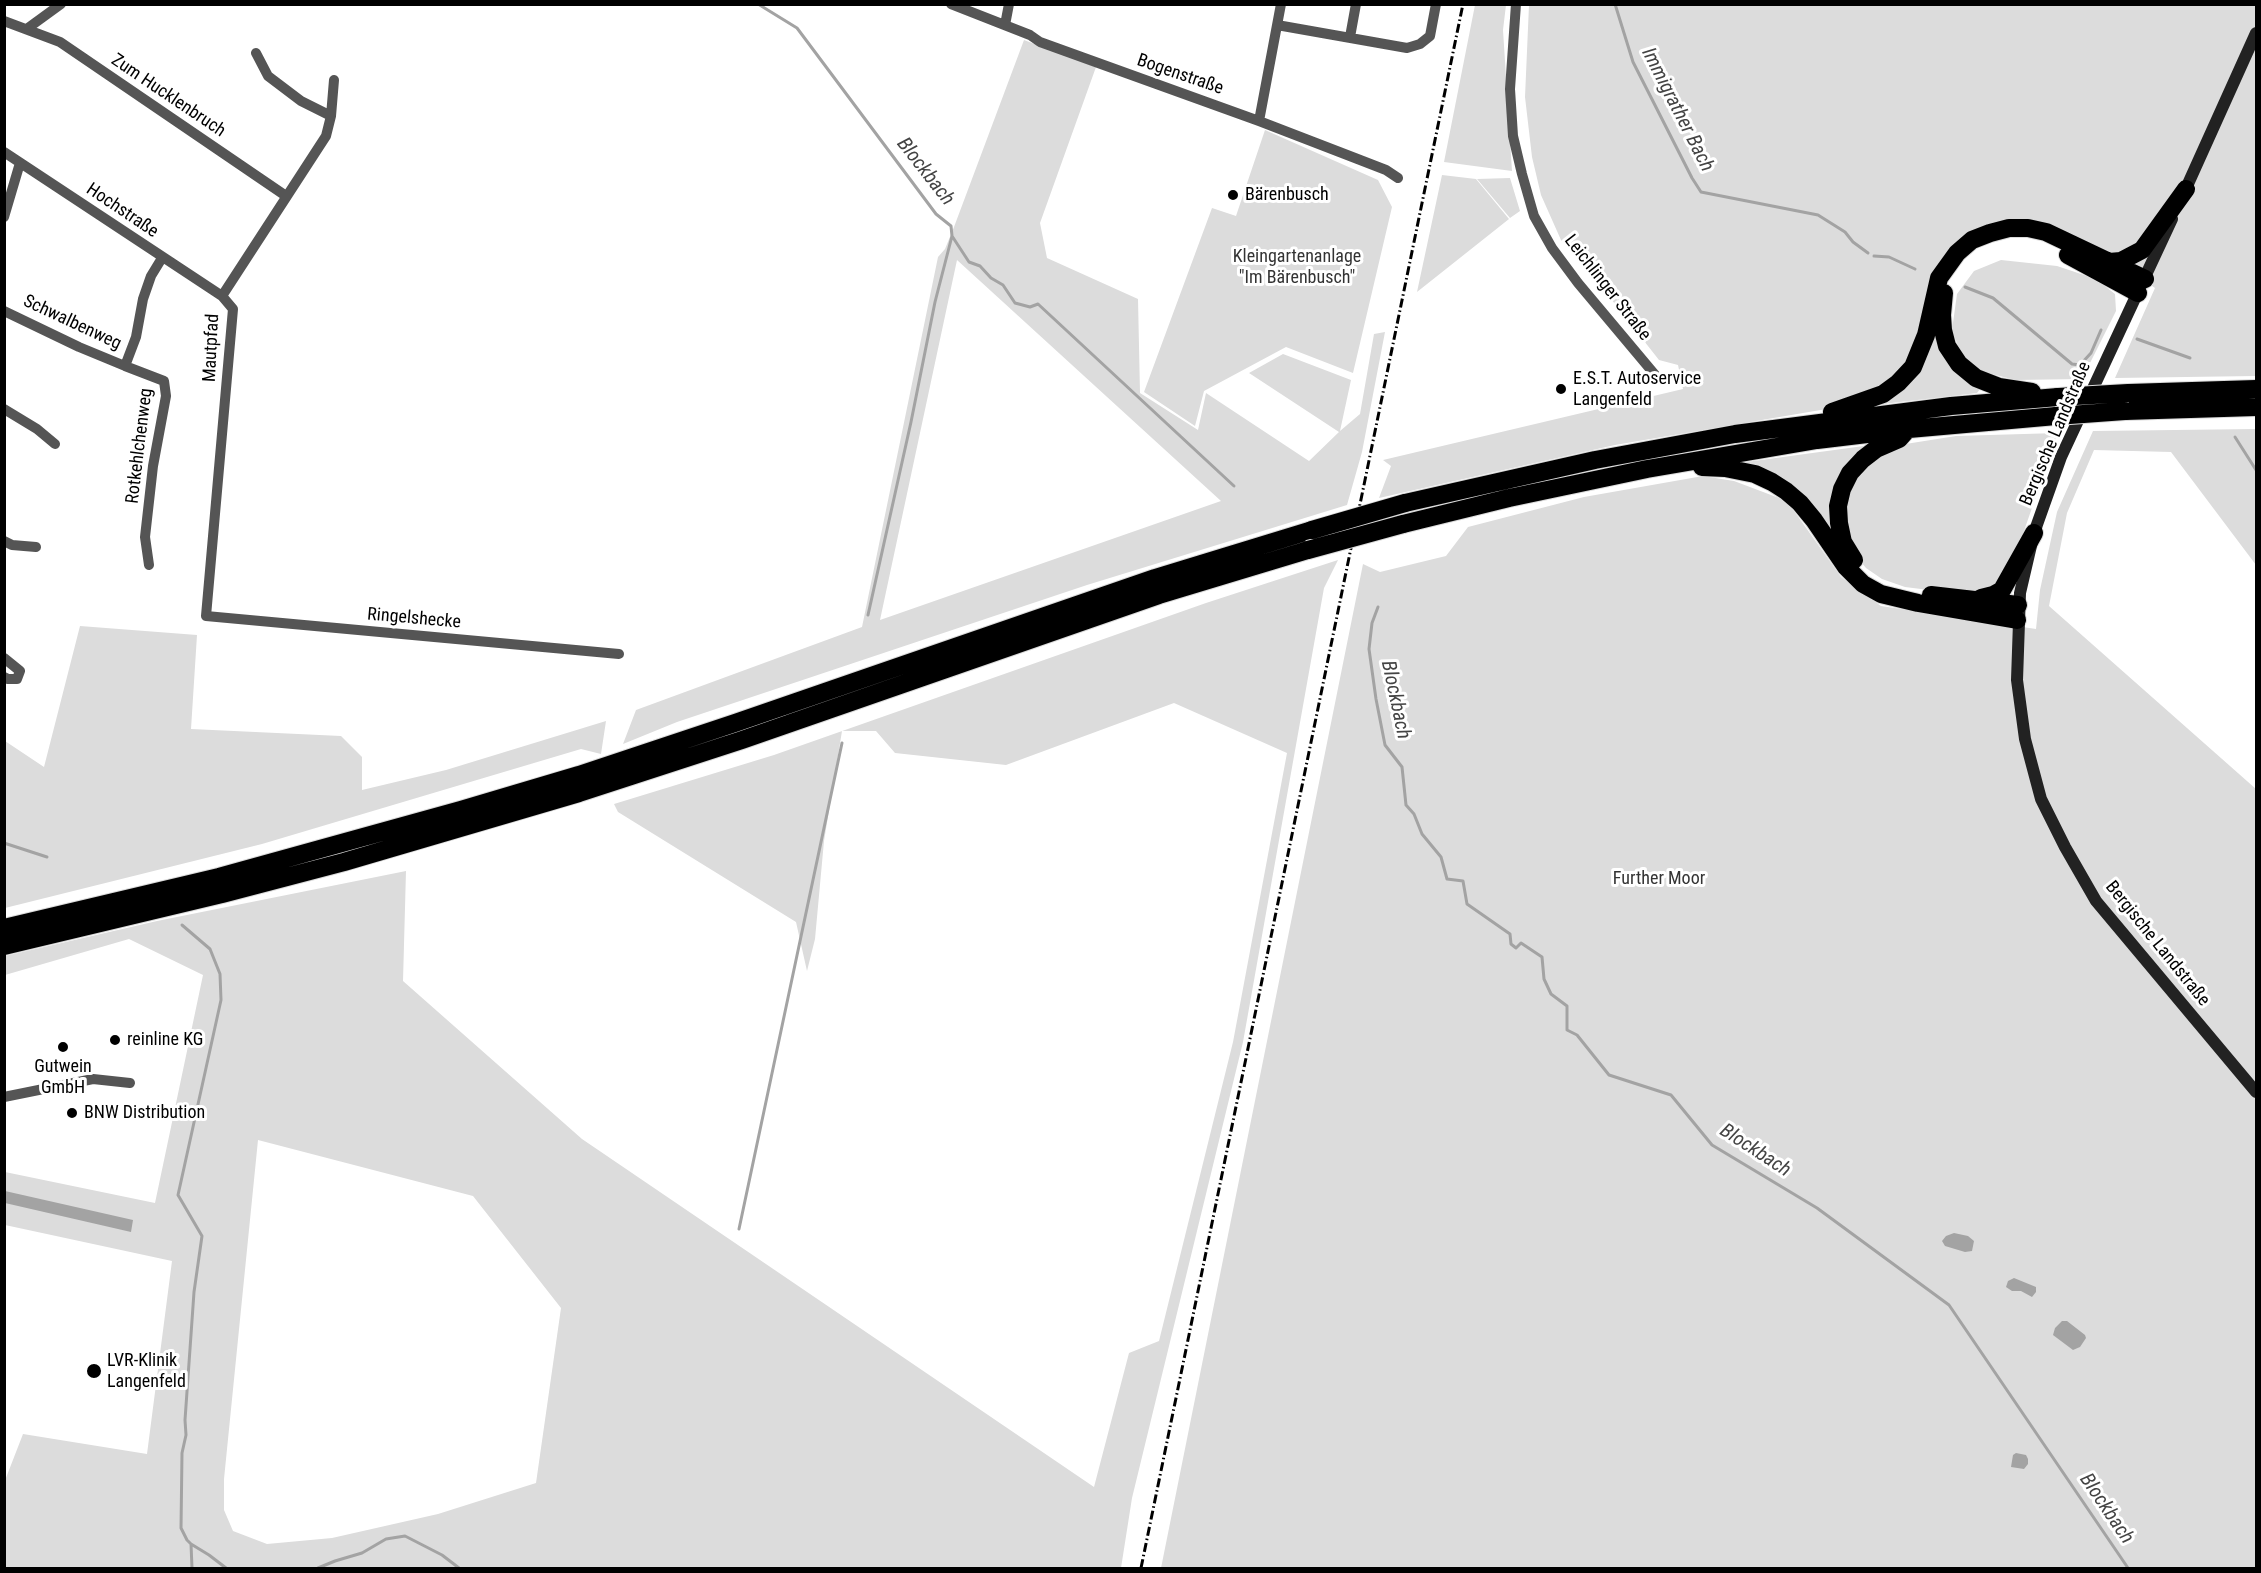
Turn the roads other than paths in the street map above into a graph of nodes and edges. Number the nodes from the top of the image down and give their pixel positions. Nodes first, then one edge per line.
1 (61, 4) edge
2 (951, 4) edge
3 (1009, 4) edge
4 (1281, 4) edge
5 (1356, 4) edge
6 (1436, 4) edge
7 (1516, 4) edge
8 (4, 21) edge
9 (1005, 25) junction
10 (1277, 25) junction
11 (28, 28) junction
12 (2256, 33) edge
13 (1350, 37) junction
14 (256, 53) dead end
15 (334, 81) dead end
16 (332, 116) junction
17 (1259, 121) junction
18 (4, 152) edge
19 (20, 163) junction
20 (1398, 178) dead end
21 (2186, 189) junction
22 (286, 196) junction
23 (4, 217) edge
24 (162, 258) junction
25 (2109, 262) junction
26 (2141, 286) junction
27 (222, 296) junction
28 (4, 311) edge
29 (125, 366) junction
30 (1656, 376) dead end
31 (2256, 389) edge
32 (2058, 397) junction
33 (2127, 402) junction
34 (2256, 406) edge
35 (4, 409) edge
36 (1908, 429) junction
37 (1735, 434) junction
38 (55, 444) dead end
39 (1647, 469) junction
40 (2034, 533) junction
41 (4, 541) edge
42 (36, 547) dead end
43 (149, 565) dead end
44 (1978, 598) junction
45 (2018, 612) junction
46 (206, 616) joint
47 (619, 654) dead end
48 (4, 658) edge
49 (4, 677) edge
50 (4, 928) edge
51 (4, 946) edge
52 (130, 1083) dead end
53 (2256, 1092) edge
54 (4, 1096) edge

1 - 11 street
2 - 9 street, Bogenstraße
3 - 9 street
4 - 10 street
5 - 13 street
6 - 13 street
7 - 30 street, Leichlinger Straße
8 - 11 street, Zum Hucklenbruch
9 - 17 street, Bogenstraße
10 - 13 street
10 - 17 street
11 - 22 street, Zum Hucklenbruch
12 - 21 main road, Bergische Landstraße
14 - 16 street
15 - 16 street, Mautpfad
16 - 22 street, Mautpfad
17 - 20 street, Bogenstraße
18 - 19 street, Hochstraße
19 - 23 street
19 - 24 street, Hochstraße
21 - 25 highway
21 - 26 main road, Bergische Landstraße
22 - 27 street, Mautpfad
24 - 27 street, Hochstraße
24 - 29 street, Rotkehlchenweg
25 - 26 highway
25 - 37 highway
26 - 32 highway
26 - 40 main road, Bergische Landstraße
27 - 46 street, Mautpfad
28 - 29 street, Schwalbenweg
29 - 43 street, Rotkehlchenweg
31 - 33 highway
32 - 33 highway, bridge
32 - 37 highway
33 - 34 highway
33 - 36 highway, bridge
35 - 38 street
36 - 39 highway
36 - 44 highway
37 - 50 highway, bridge
39 - 45 highway
39 - 51 highway, bridge
40 - 44 highway
40 - 45 main road, Bergische Landstraße
41 - 42 street
44 - 45 highway
45 - 53 main road, Bergische Landstraße
46 - 47 street, Ringelshecke
48 - 49 street
52 - 54 street

